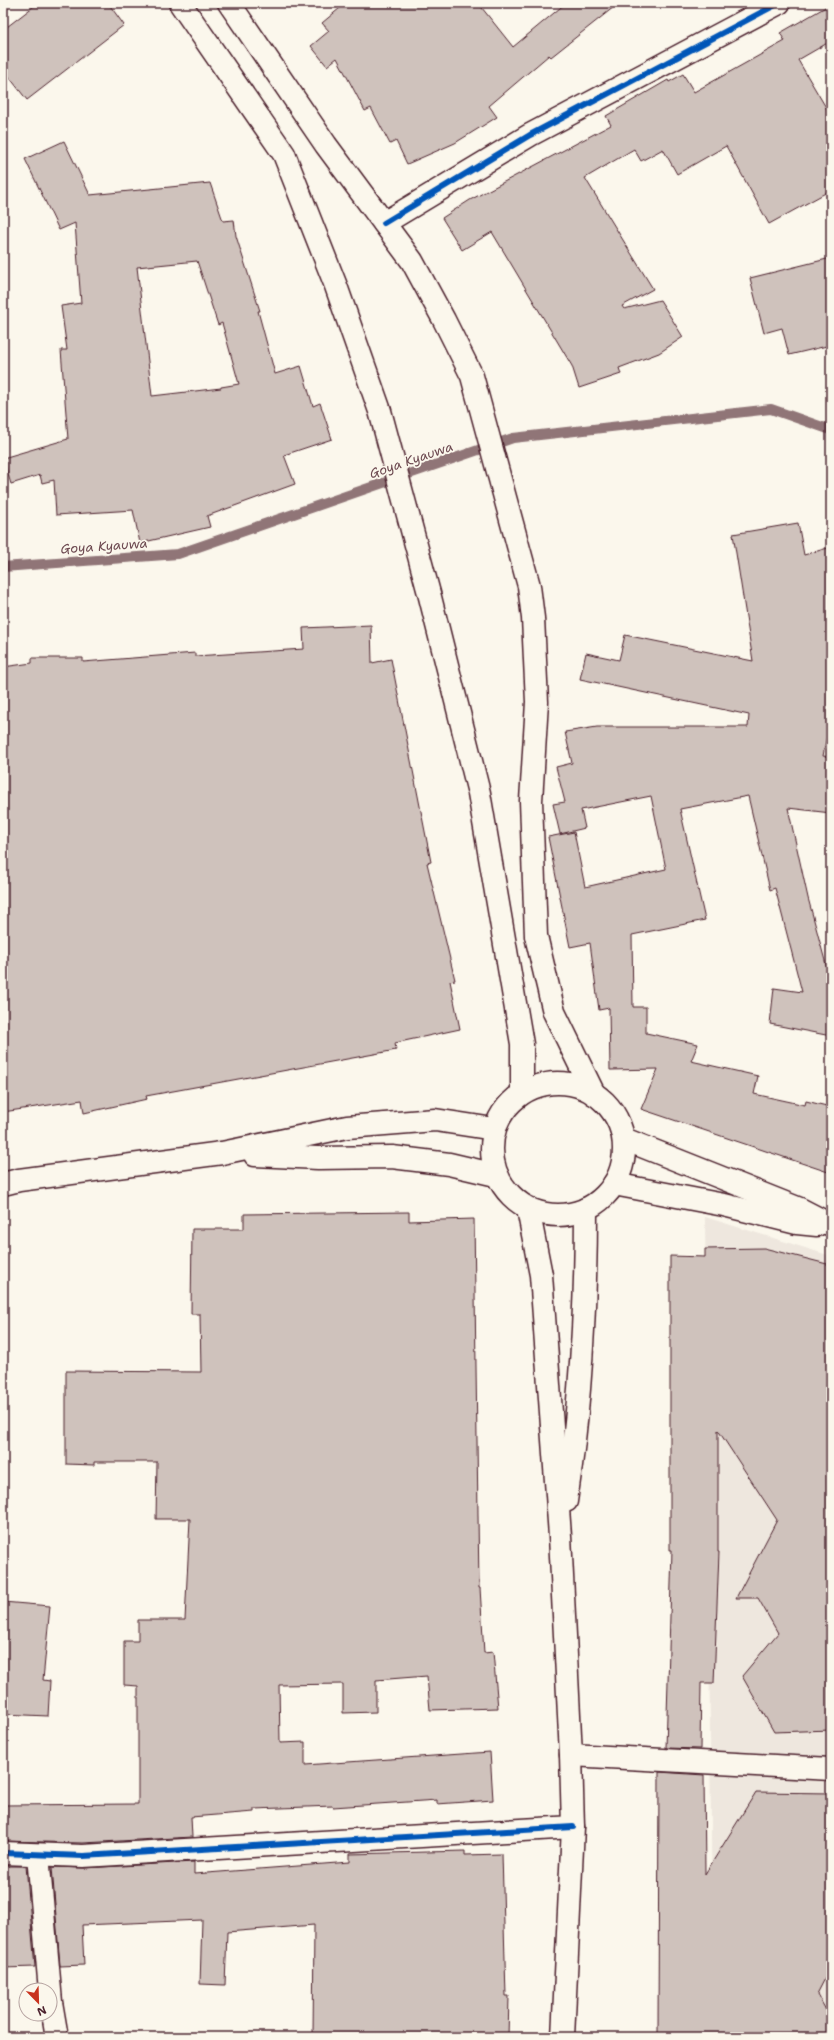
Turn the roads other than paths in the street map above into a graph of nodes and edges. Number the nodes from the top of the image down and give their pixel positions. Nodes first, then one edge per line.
1 (180, 3) edge
2 (230, 3) edge
3 (779, 3) edge
4 (384, 223) junction
5 (522, 1093) junction
6 (594, 1094) junction
7 (494, 1129) junction
8 (624, 1139) junction
9 (222, 1154) junction
10 (496, 1175) junction
11 (3, 1184) edge
12 (614, 1184) junction
13 (528, 1209) junction
14 (586, 1209) junction
15 (831, 1226) edge
16 (560, 1536) junction
17 (572, 1755) junction
18 (831, 1769) edge
19 (573, 1827) junction
20 (3, 1853) edge
21 (38, 1855) junction
22 (57, 2037) edge
23 (563, 2037) edge

1 - 5 main road
2 - 4 main road
3 - 4 main road
4 - 6 main road
5 - 6 main road
5 - 7 main road
6 - 8 main road
7 - 9 main road
7 - 10 main road
8 - 12 main road
8 - 15 main road
9 - 10 main road
9 - 11 main road
10 - 13 main road
12 - 14 main road
12 - 15 main road
13 - 14 main road
13 - 16 main road
14 - 16 main road
16 - 17 main road
17 - 18 main road
17 - 19 main road
19 - 21 main road
19 - 23 main road
20 - 21 main road
21 - 22 main road

